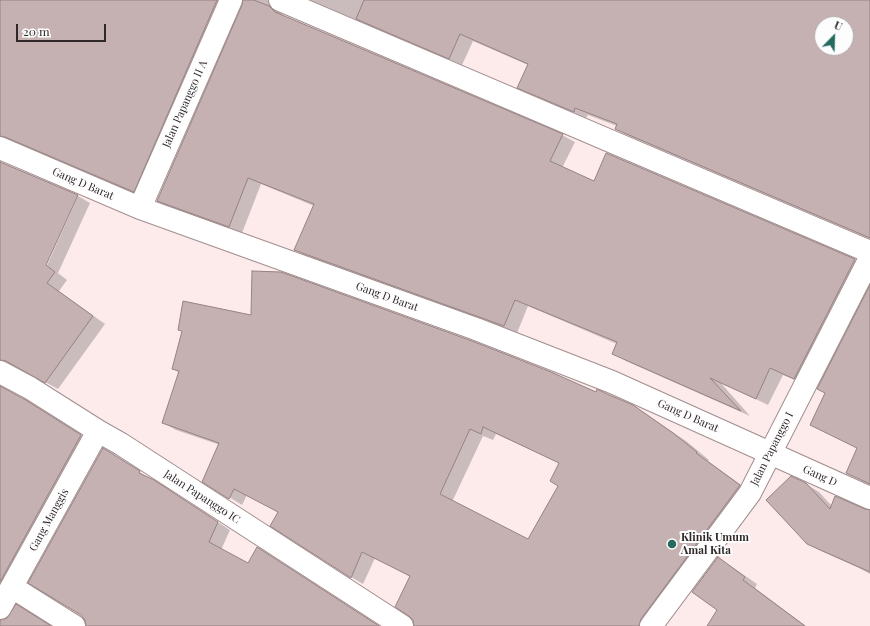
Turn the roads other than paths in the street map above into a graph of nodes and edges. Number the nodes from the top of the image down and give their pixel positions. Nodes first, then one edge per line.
1 (231, 0) edge
2 (280, 0) edge
3 (0, 148) edge
4 (140, 208) junction
5 (870, 252) edge
6 (870, 258) edge
7 (0, 372) edge
8 (98, 431) junction
9 (770, 453) junction
10 (870, 498) edge
11 (12, 587) junction
12 (0, 608) edge
13 (74, 626) edge
14 (402, 626) edge
15 (651, 626) edge

1 - 4 street, Jalan Papanggo II A
2 - 5 street
3 - 4 street, Gang D Barat
4 - 9 street, Gang D Barat
6 - 9 street, Jalan Papanggo I
7 - 8 street, Jalan Papanggo IC
8 - 11 street, Gang Manggis
8 - 14 street, Jalan Papanggo IC
9 - 10 street, Gang D
9 - 15 street, Jalan Papanggo I
11 - 12 street, Gang Manggis
11 - 13 street

